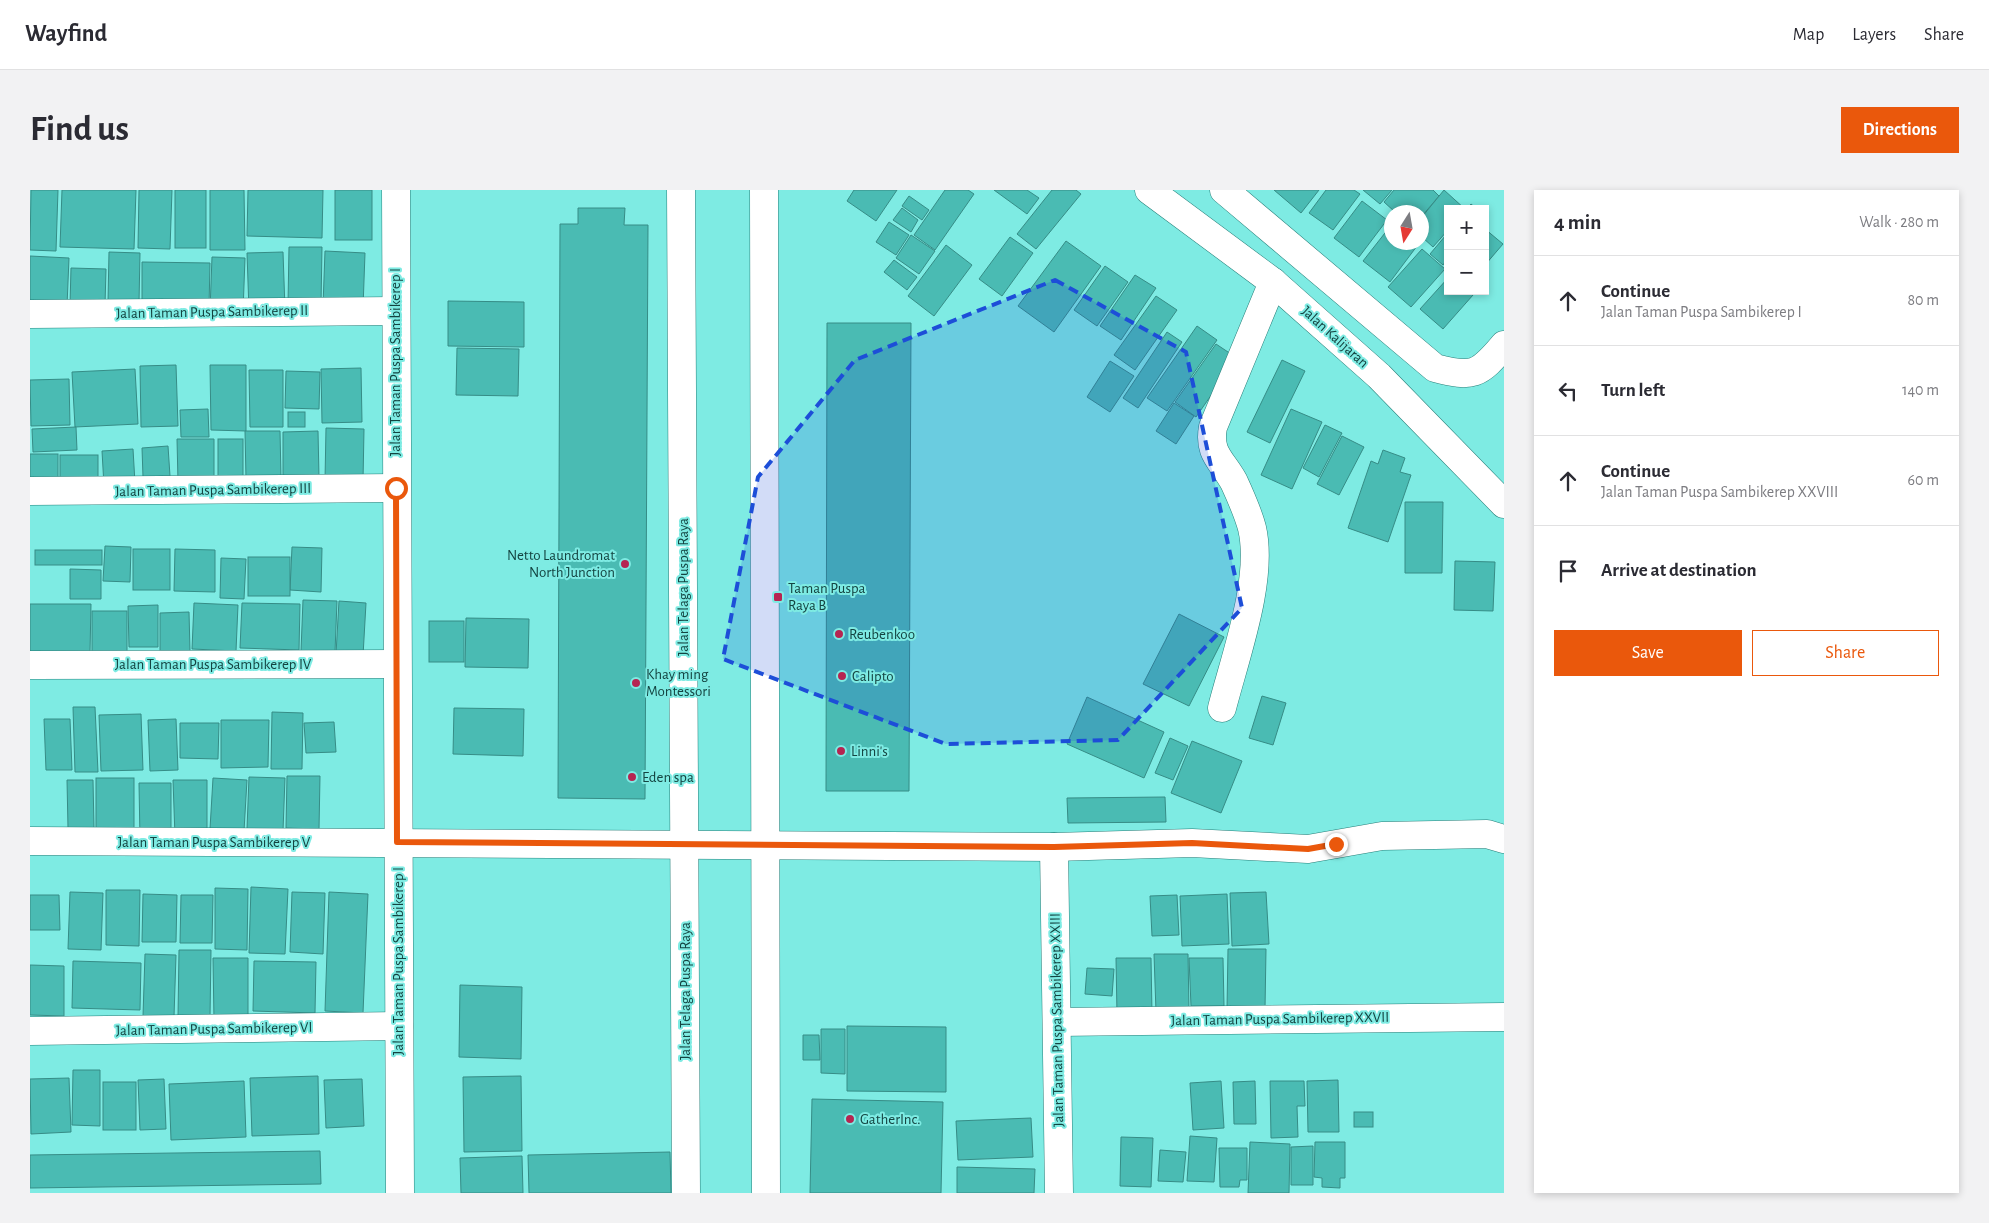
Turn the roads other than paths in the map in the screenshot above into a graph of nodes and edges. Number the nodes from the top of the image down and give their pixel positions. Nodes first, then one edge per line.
1 (396, 190) edge
2 (682, 190) edge
3 (764, 190) edge
4 (1149, 190) edge
5 (1224, 190) edge
6 (1273, 282) junction
7 (395, 311) junction
8 (30, 314) edge
9 (1504, 345) edge
10 (396, 488) junction
11 (30, 491) edge
12 (1504, 504) edge
13 (397, 664) junction
14 (30, 665) edge
15 (1222, 708) dead end
16 (1503, 838) edge
17 (30, 841) edge
18 (397, 842) junction
19 (684, 844) junction
20 (765, 845) junction
21 (1054, 847) junction
22 (1504, 1017) edge
23 (1057, 1022) junction
24 (399, 1026) junction
25 (30, 1032) edge
26 (400, 1193) edge
27 (686, 1193) edge
28 (766, 1193) edge
29 (1059, 1193) edge

1 - 7 street, Jalan Taman Puspa Sambikerep I
2 - 19 street, Jalan Telaga Puspa Raya
3 - 20 street
4 - 6 street, Jalan Kalijaran
5 - 9 street
6 - 12 street, Jalan Kalijaran
6 - 15 street
7 - 8 street, Jalan Taman Puspa Sambikerep II
7 - 10 street, Jalan Taman Puspa Sambikerep I
10 - 11 street, Jalan Taman Puspa Sambikerep III
10 - 13 street, Jalan Taman Puspa Sambikerep I
13 - 14 street, Jalan Taman Puspa Sambikerep IV
13 - 18 street, Jalan Taman Puspa Sambikerep I
16 - 21 street, Jalan Taman Puspa Sambikerep V
17 - 18 street, Jalan Taman Puspa Sambikerep V
18 - 19 street, Jalan Taman Puspa Sambikerep V
18 - 24 street, Jalan Taman Puspa Sambikerep I
19 - 20 street, Jalan Taman Puspa Sambikerep V
19 - 27 street, Jalan Telaga Puspa Raya
20 - 21 street, Jalan Taman Puspa Sambikerep V
20 - 28 street
21 - 23 street, Jalan Taman Puspa Sambikerep XXIII
22 - 23 street, Jalan Taman Puspa Sambikerep XXVII
23 - 29 street, Jalan Taman Puspa Sambikerep XXIII
24 - 25 street, Jalan Taman Puspa Sambikerep VI
24 - 26 street, Jalan Taman Puspa Sambikerep I

